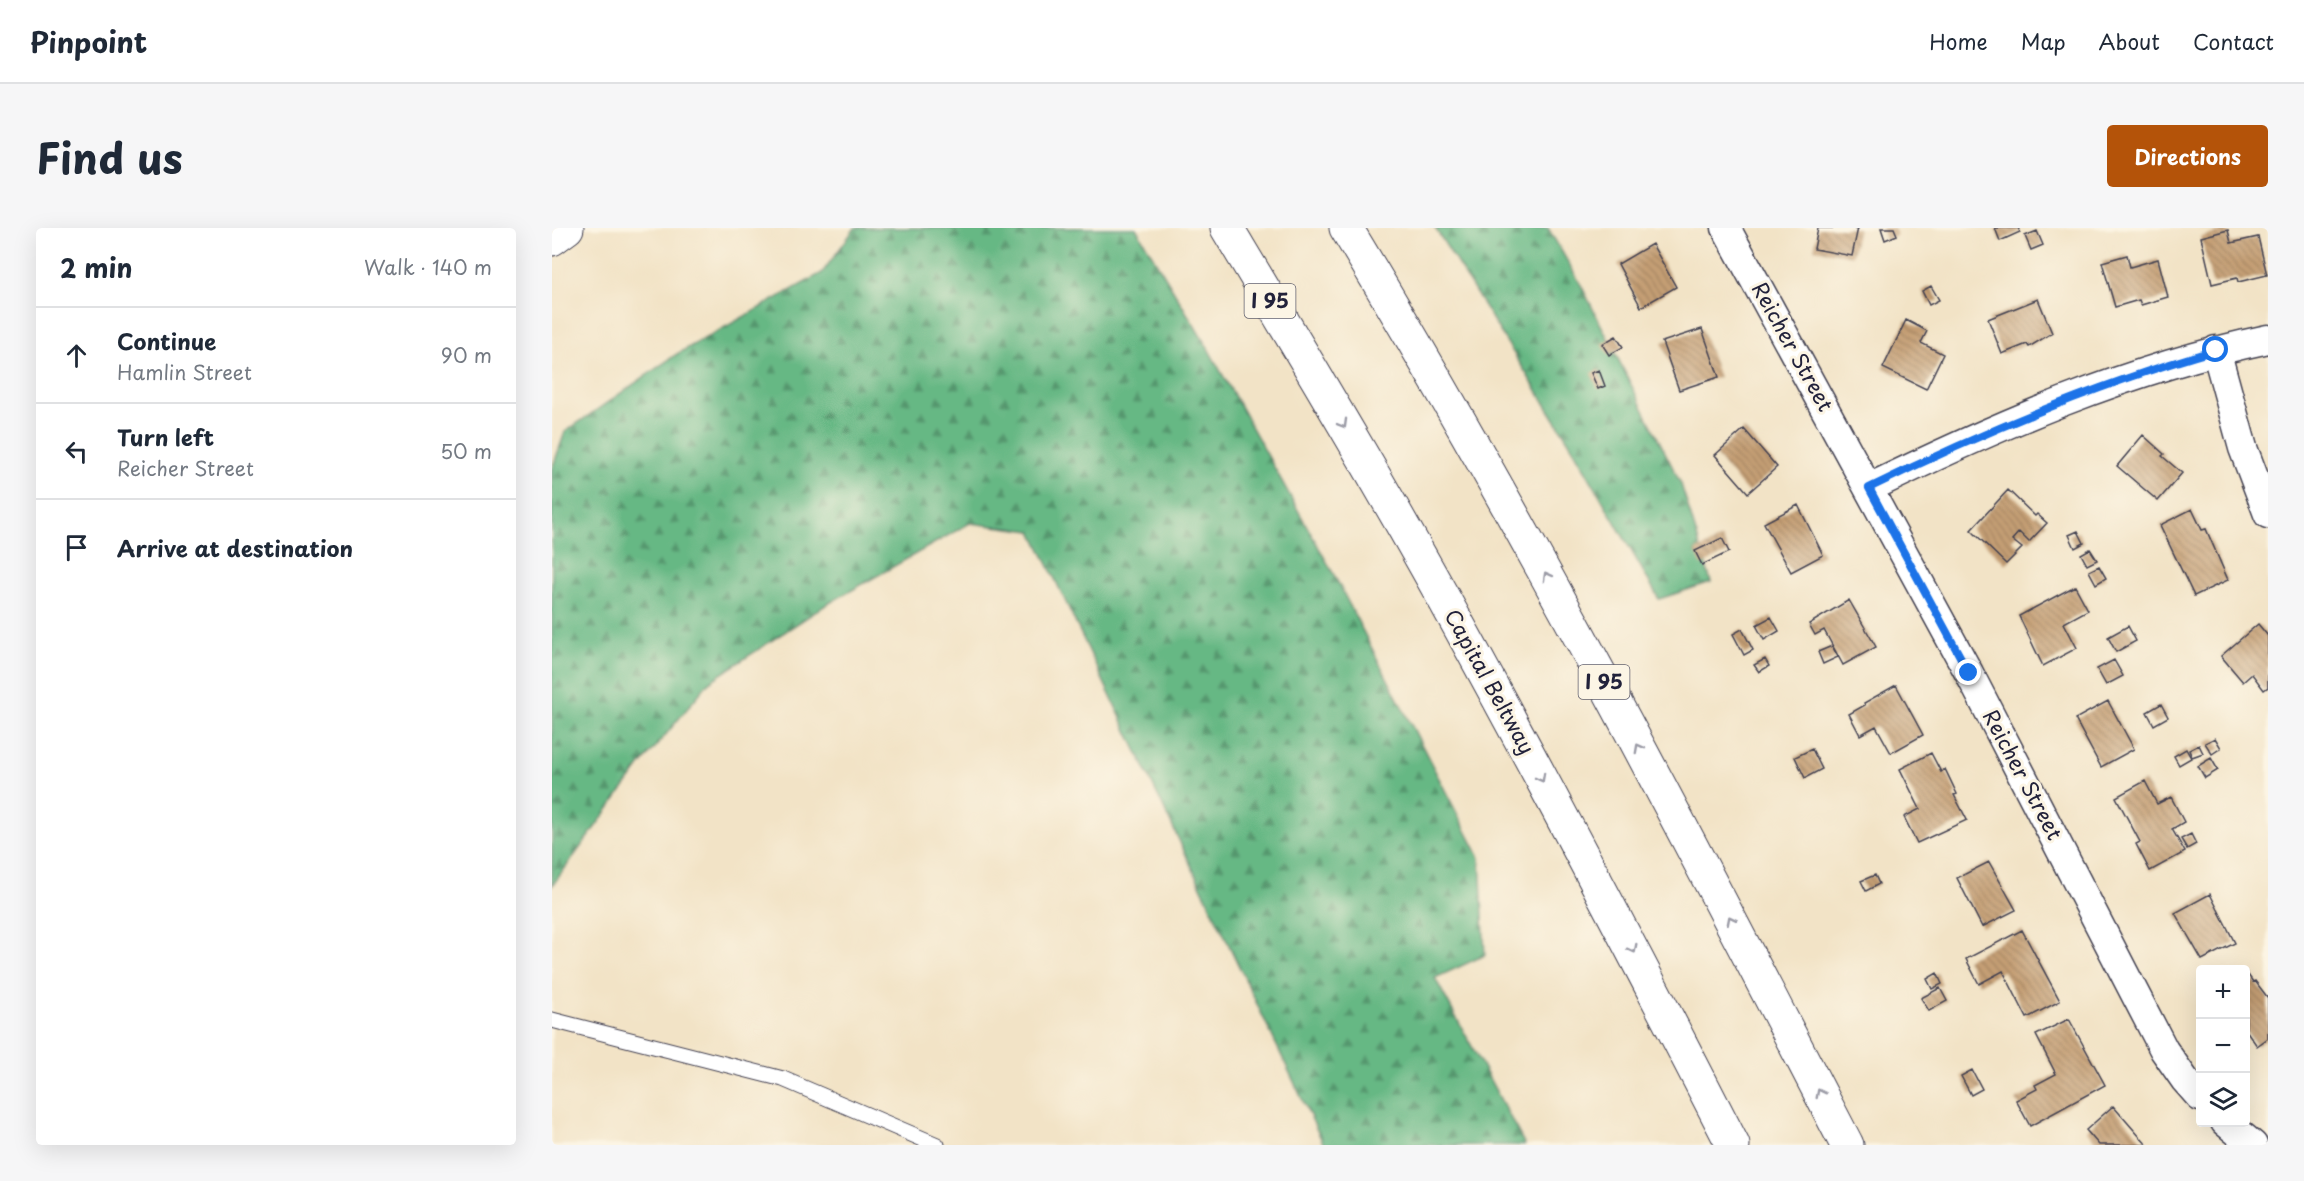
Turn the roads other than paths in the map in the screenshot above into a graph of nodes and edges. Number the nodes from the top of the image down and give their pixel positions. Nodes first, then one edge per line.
1 (567, 228) edge
2 (1227, 228) edge
3 (1346, 228) edge
4 (1726, 228) edge
5 (552, 239) edge
6 (2268, 339) edge
7 (2216, 350) junction
8 (1869, 488) junction
9 (2268, 514) edge
10 (552, 1020) edge
11 (2196, 1092) edge
12 (2231, 1127) edge
13 (937, 1145) edge
14 (1733, 1145) edge
15 (1847, 1145) edge
16 (2253, 1145) edge

1 - 5 main road
2 -> 14 main road, Capital Beltway / I 95
15 -> 3 main road, I 95
4 - 8 street, Reicher Street
6 - 7 street
7 - 8 street
7 - 9 street
8 - 11 street, Reicher Street
10 - 13 lane
12 - 16 street

